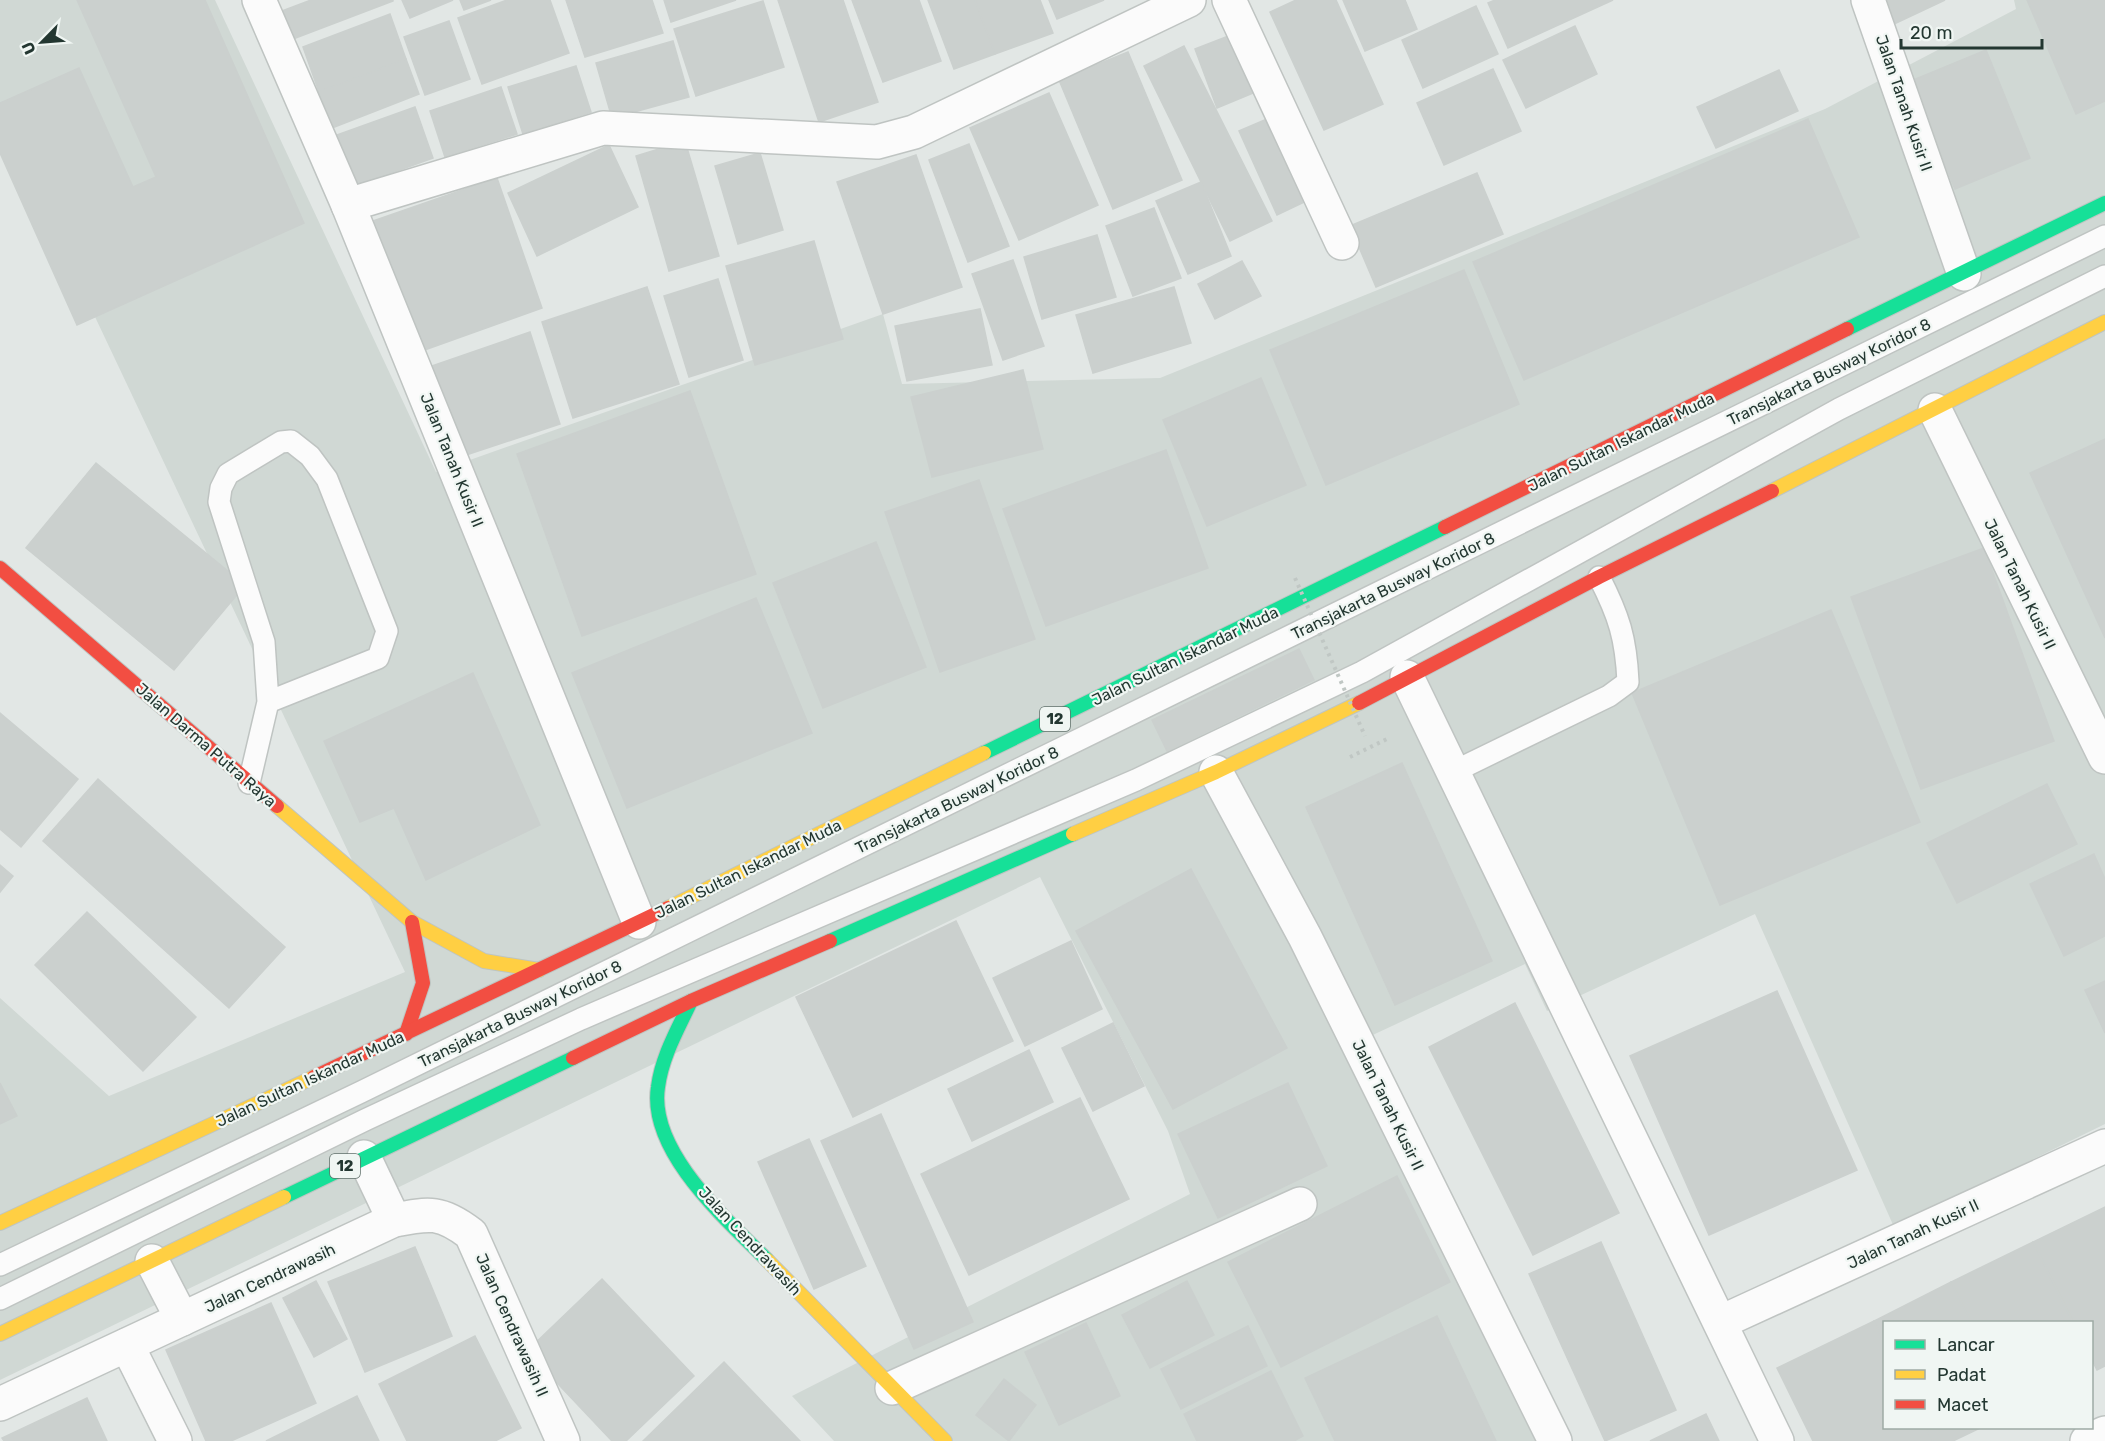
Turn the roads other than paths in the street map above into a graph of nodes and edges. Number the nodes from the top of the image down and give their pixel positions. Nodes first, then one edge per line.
1 (259, 0) edge
2 (1189, 0) edge
3 (1229, 0) edge
4 (1868, 0) edge
5 (2105, 203) edge
6 (348, 205) junction
7 (2105, 236) edge
8 (1342, 243) dead end
9 (1964, 274) junction
10 (2105, 276) edge
11 (2105, 322) edge
12 (1935, 410) junction
13 (0, 568) edge
14 (1599, 577) junction
15 (1407, 677) junction
16 (268, 702) junction
17 (2105, 757) edge
18 (1216, 771) junction
19 (1453, 772) junction
20 (249, 783) junction
21 (412, 922) junction
22 (639, 922) junction
23 (539, 970) junction
24 (691, 1001) junction
25 (406, 1034) junction
26 (2105, 1146) edge
27 (364, 1157) junction
28 (1300, 1204) dead end
29 (450, 1218) joint
30 (394, 1220) junction
31 (0, 1223) edge
32 (152, 1261) junction
33 (0, 1264) edge
34 (0, 1299) edge
35 (182, 1319) junction
36 (1721, 1322) junction
37 (0, 1334) edge
38 (127, 1345) junction
39 (892, 1388) junction
40 (0, 1404) edge
41 (2105, 1433) edge
42 (175, 1441) edge
43 (563, 1441) edge
44 (945, 1441) edge
45 (1555, 1441) edge
46 (1777, 1441) edge
47 (2087, 1441) edge

1 - 6 street, Jalan Tanah Kusir II
2 - 6 street
3 - 8 street
4 - 9 street, Jalan Tanah Kusir II
5 - 9 main road, Jalan Sultan Iskandar Muda / 12
6 - 22 street, Jalan Tanah Kusir II
7 - 33 lane, Transjakarta Busway Koridor 8
9 - 22 main road, Jalan Sultan Iskandar Muda / 12
10 - 34 lane, Transjakarta Busway Koridor 8
11 - 12 main road, 12
12 - 14 main road, 12
12 - 17 street, Jalan Tanah Kusir II
13 - 20 main road, Jalan Darma Putra Raya
14 - 15 main road, 12
14 - 19 lane
15 - 18 main road, 12
15 - 19 street
16 - 16 lane
16 - 20 lane
18 - 24 main road, 12
18 - 45 street, Jalan Tanah Kusir II
19 - 36 street
20 - 21 main road, Jalan Darma Putra Raya
21 - 23 main road, Jalan Darma Putra Raya
21 - 25 main road
22 - 23 main road, Jalan Sultan Iskandar Muda / 12
23 - 25 main road, Jalan Sultan Iskandar Muda / 12
24 - 27 main road, 12
24 - 39 main road, Jalan Cendrawasih
25 - 31 main road, Jalan Sultan Iskandar Muda / 12
26 - 36 street, Jalan Tanah Kusir II
27 - 30 street
27 - 32 main road, 12
28 - 39 street
29 - 30 street, Jalan Cendrawasih
29 - 43 street, Jalan Cendrawasih II
30 - 35 street, Jalan Cendrawasih
32 - 35 street
32 - 37 main road, 12
35 - 38 street, Jalan Cendrawasih
36 - 46 street
38 - 40 street, Jalan Cendrawasih
38 - 42 street
39 - 44 main road, Jalan Cendrawasih
41 - 47 street

